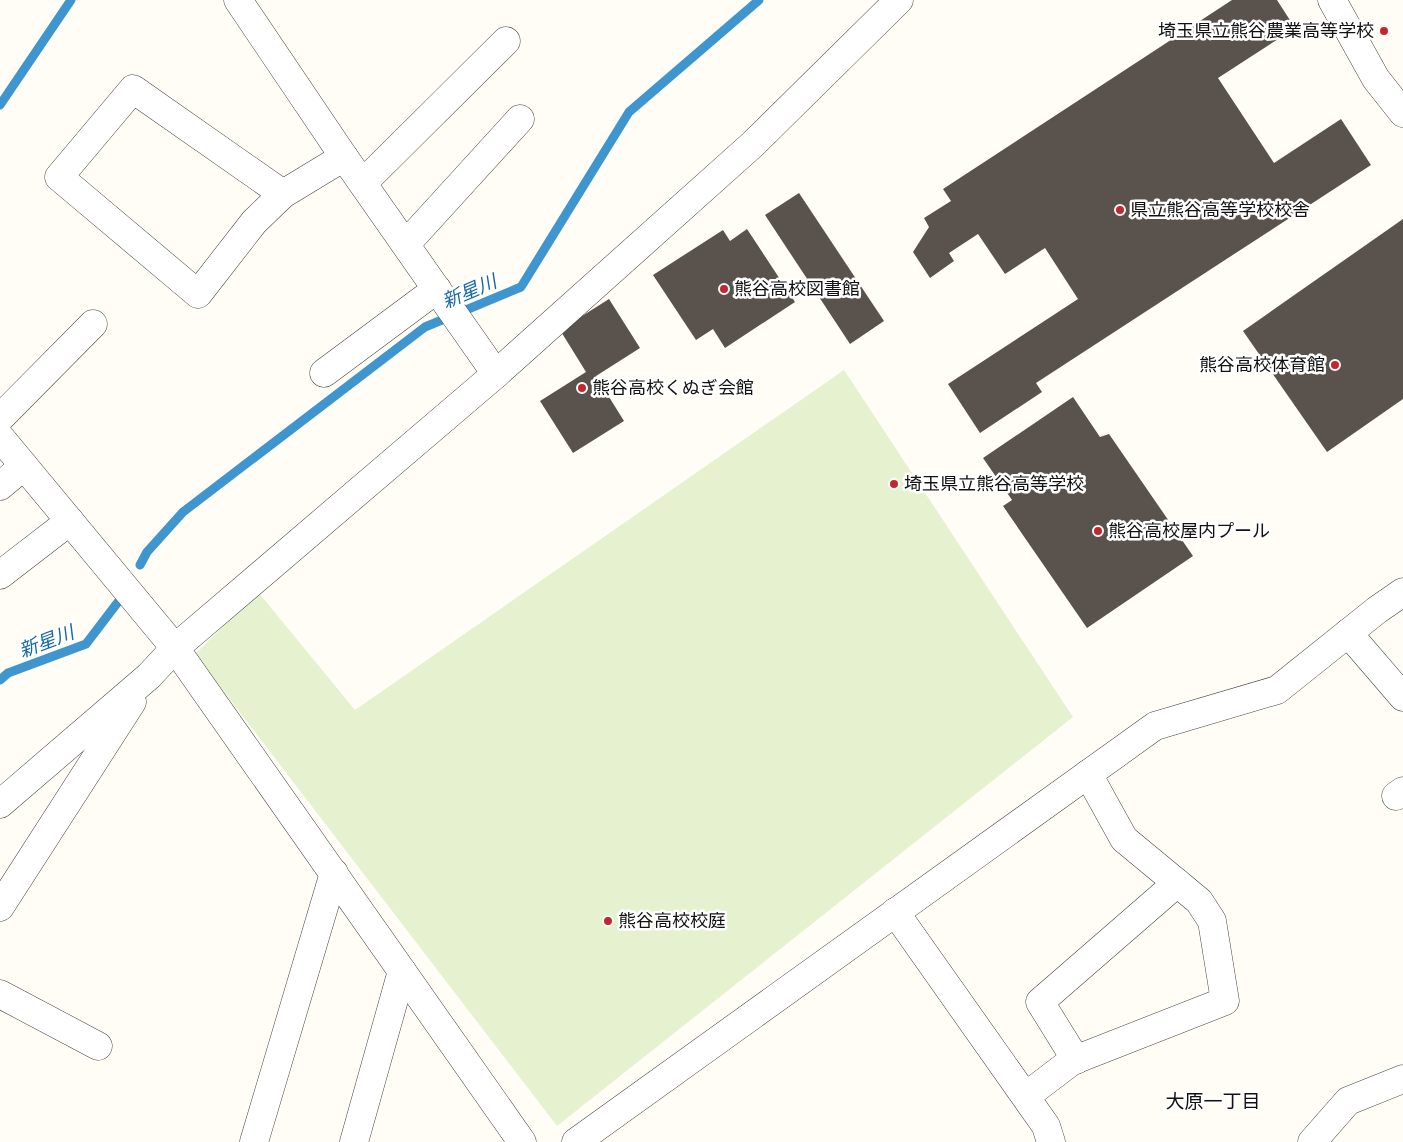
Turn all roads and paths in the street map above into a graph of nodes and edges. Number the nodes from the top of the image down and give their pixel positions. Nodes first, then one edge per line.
1 (238, 0) edge
2 (899, 0) edge
3 (1332, 0) edge
4 (506, 41) dead end
5 (1403, 113) edge
6 (520, 119) dead end
7 (344, 157) junction
8 (363, 183) junction
9 (283, 194) junction
10 (406, 244) junction
11 (440, 294) junction
12 (94, 324) dead end
13 (324, 373) dead end
14 (496, 374) junction
15 (0, 418) edge
16 (0, 437) edge
17 (24, 466) junction
18 (0, 486) edge
19 (70, 521) junction
20 (0, 575) edge
21 (1403, 592) edge
22 (1348, 633) junction
23 (175, 648) junction
24 (149, 676) junction
25 (1403, 697) edge
26 (1088, 774) junction
27 (0, 804) edge
28 (334, 873) junction
29 (1177, 883) junction
30 (0, 907) edge
31 (895, 912) junction
32 (402, 971) junction
33 (0, 994) edge
34 (98, 1046) dead end
35 (1076, 1060) junction
36 (1403, 1078) edge
37 (1026, 1096) junction
38 (254, 1142) edge
39 (354, 1142) edge
40 (522, 1142) edge
41 (576, 1142) edge
42 (1051, 1142) edge
43 (1312, 1142) edge

1 - 7 street
2 - 14 street
3 - 5 street
4 - 8 street
6 - 10 street
7 - 8 street
7 - 9 street
8 - 10 street
9 - 9 street
10 - 11 street
11 - 13 street
11 - 14 street
12 - 15 street
14 - 23 street
16 - 17 street
17 - 18 street
17 - 19 street
19 - 20 street
19 - 23 street
21 - 22 street
22 - 25 street
22 - 26 street
23 - 24 street
23 - 28 street
24 - 27 street
24 - 30 street
26 - 29 street
26 - 31 street
28 - 32 street
28 - 38 street
29 - 35 street
29 - 35 street
31 - 37 street
31 - 41 street
32 - 39 street
32 - 40 street
33 - 34 street
35 - 37 street
36 - 43 street
37 - 42 street

